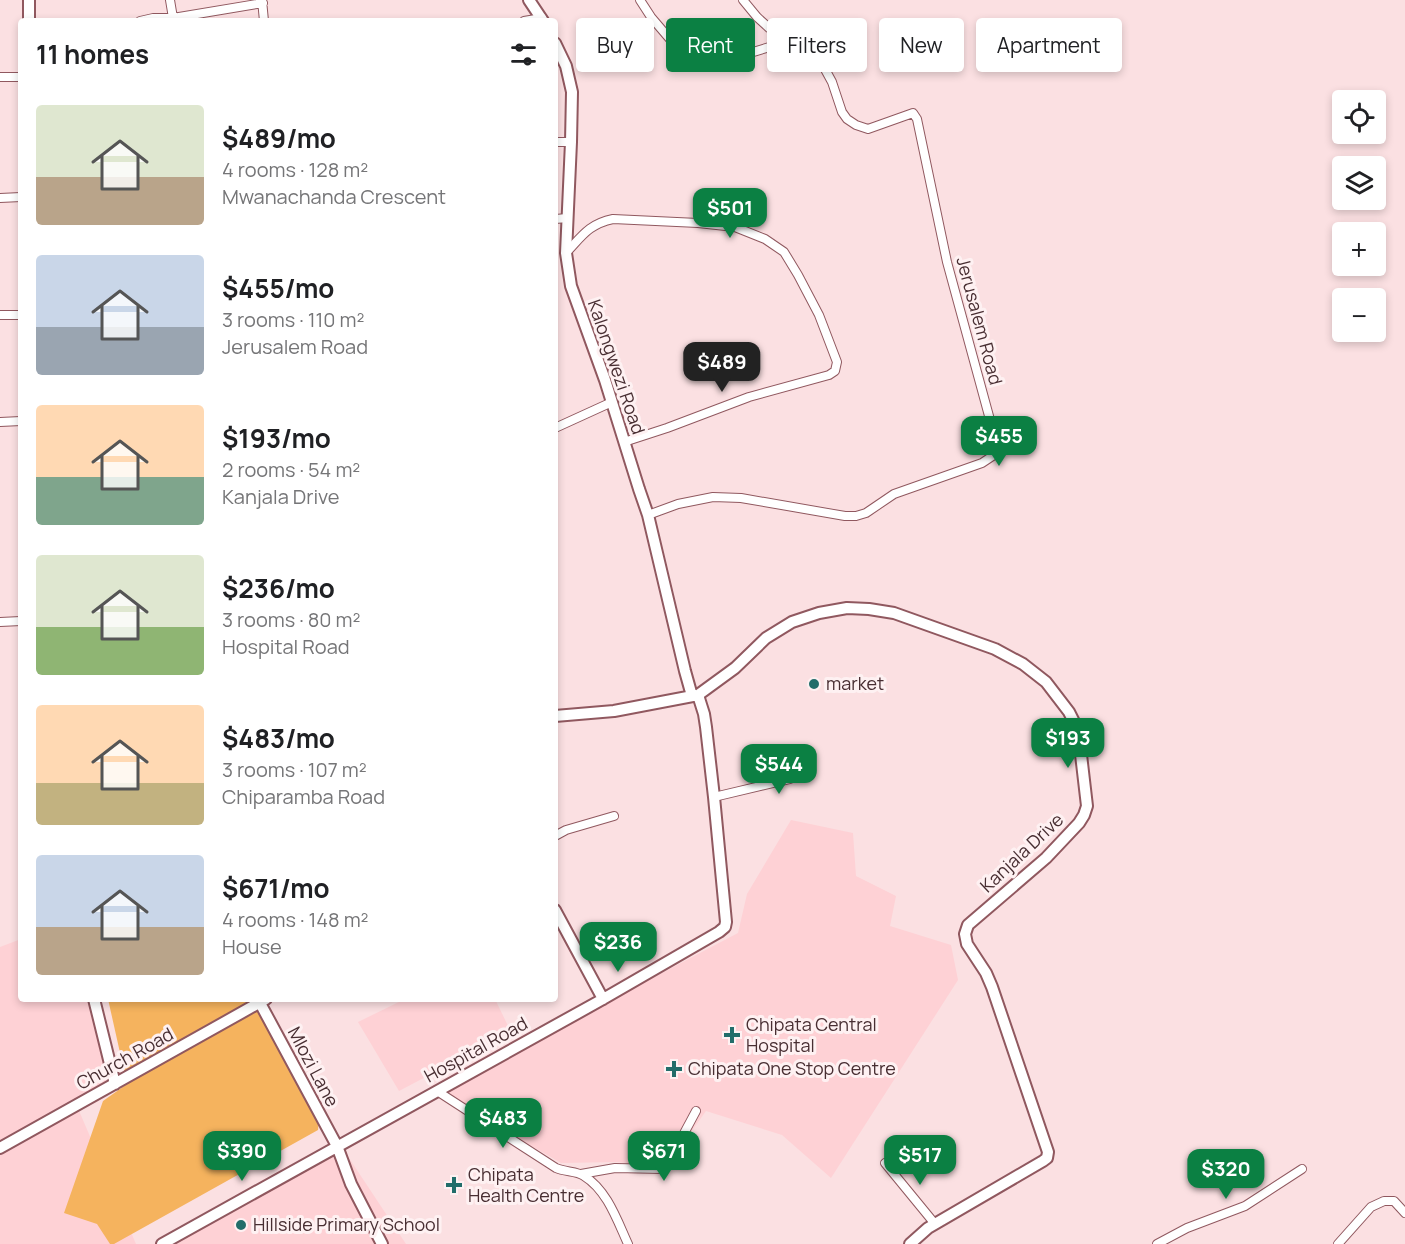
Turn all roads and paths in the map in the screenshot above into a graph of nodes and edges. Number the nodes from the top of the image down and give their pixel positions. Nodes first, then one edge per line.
1 (29, 0) edge
2 (170, 0) edge
3 (529, 0) edge
4 (640, 0) edge
5 (743, 0) edge
6 (263, 1) edge
7 (29, 18) edge
8 (153, 18) edge
9 (172, 18) junction
10 (264, 18) edge
11 (541, 18) edge
12 (767, 26) edge
13 (767, 48) edge
14 (558, 49) edge
15 (827, 72) edge
16 (18, 77) edge
17 (0, 78) edge
18 (558, 142) edge
19 (571, 142) junction
20 (18, 197) edge
21 (0, 198) edge
22 (568, 218) junction
23 (558, 219) edge
24 (566, 253) junction
25 (0, 315) edge
26 (18, 315) edge
27 (612, 402) junction
28 (18, 421) edge
29 (0, 422) edge
30 (558, 427) edge
31 (624, 442) junction
32 (648, 515) junction
33 (18, 621) edge
34 (0, 622) edge
35 (695, 696) junction
36 (558, 716) edge
37 (786, 751) dead end
38 (714, 797) junction
39 (614, 816) dead end
40 (558, 834) edge
41 (558, 916) edge
42 (603, 999) junction
43 (95, 1002) edge
44 (261, 1002) edge
45 (264, 1002) edge
46 (115, 1084) junction
47 (437, 1091) junction
48 (696, 1111) dead end
49 (337, 1146) junction
50 (0, 1148) edge
51 (885, 1163) dead end
52 (1302, 1169) dead end
53 (581, 1174) junction
54 (1405, 1213) edge
55 (934, 1224) junction
56 (162, 1244) edge
57 (382, 1244) edge
58 (628, 1244) edge
59 (910, 1244) edge
60 (1157, 1244) edge
61 (1338, 1244) edge

1 - 7 street
2 - 9 street
3 - 11 street
4 - 13 street
5 - 12 street
6 - 9 street
6 - 10 street
8 - 9 street
14 - 19 street, Kalongwezi Road
15 - 32 street, Jerusalem Road
16 - 17 street
18 - 19 street
19 - 22 street, Kalongwezi Road
20 - 21 street
22 - 23 street
22 - 24 street, Kalongwezi Road
24 - 27 street, Kalongwezi Road
24 - 31 street
25 - 26 street
27 - 30 street
27 - 31 street, Kalongwezi Road
28 - 29 street
31 - 32 street, Kalongwezi Road
32 - 35 street, Kalongwezi Road
33 - 34 street
35 - 36 street, Kanjala Drive
35 - 38 street, Hospital Road
35 - 55 street, Kanjala Drive
37 - 38 street
38 - 42 street, Hospital Road
39 - 40 street
41 - 42 street
42 - 47 street, Hospital Road
43 - 46 street
44 - 46 street, Church Road
45 - 49 street, Mlozi Lane
46 - 50 street, Church Road
47 - 49 street, Hospital Road
47 - 53 street
48 - 53 street
49 - 56 street, Hospital Road
49 - 57 street, Mlozi Lane
51 - 55 street
52 - 60 street
53 - 58 street
54 - 61 street
55 - 59 street, Kanjala Drive

